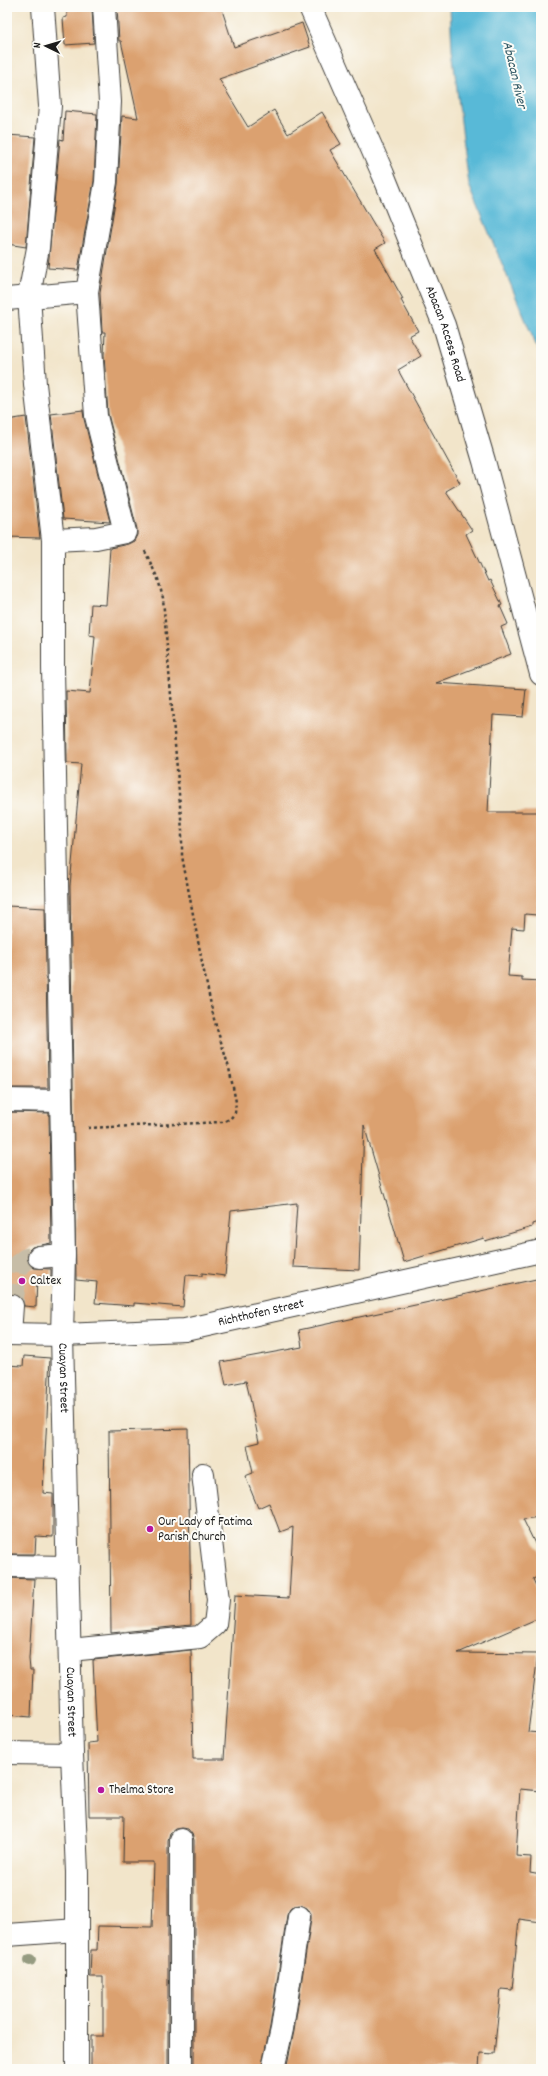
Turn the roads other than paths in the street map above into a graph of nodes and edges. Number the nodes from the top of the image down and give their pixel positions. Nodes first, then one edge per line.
1 (43, 7) edge
2 (104, 7) edge
3 (310, 7) edge
4 (87, 292) junction
5 (29, 296) junction
6 (7, 299) edge
7 (53, 540) junction
8 (541, 674) edge
9 (7, 1100) edge
10 (60, 1101) junction
11 (541, 1251) edge
12 (64, 1255) junction
13 (39, 1257) tunnel mouth
14 (12, 1306) tunnel mouth
15 (8, 1334) edge
16 (62, 1335) junction
17 (203, 1474) dead end
18 (7, 1566) edge
19 (68, 1567) junction
20 (70, 1650) junction
21 (7, 1753) edge
22 (72, 1754) junction
23 (181, 1840) dead end
24 (299, 1917) dead end
25 (77, 1930) junction
26 (7, 1935) edge
27 (77, 2069) edge
28 (181, 2069) edge
29 (273, 2069) edge

1 - 5 street, Cuayan Street
2 - 4 street
3 - 8 street, Abacan Access Road
4 - 5 street
4 - 7 street
5 - 6 street
5 - 7 street, Cuayan Street
7 - 10 street, Cuayan Street
9 - 10 street
10 - 12 street, Cuayan Street
11 - 16 street, Richthofen Street
12 - 13 street
12 - 16 street, Cuayan Street
14 - 15 street
15 - 16 street, Richthofen Street
16 - 19 street, Cuayan Street
17 - 20 street
18 - 19 street
19 - 20 street, Cuayan Street
20 - 22 street, Cuayan Street
21 - 22 street
22 - 25 street, Cuayan Street
23 - 28 street
24 - 29 street
25 - 26 street
25 - 27 street, Cuayan Street

